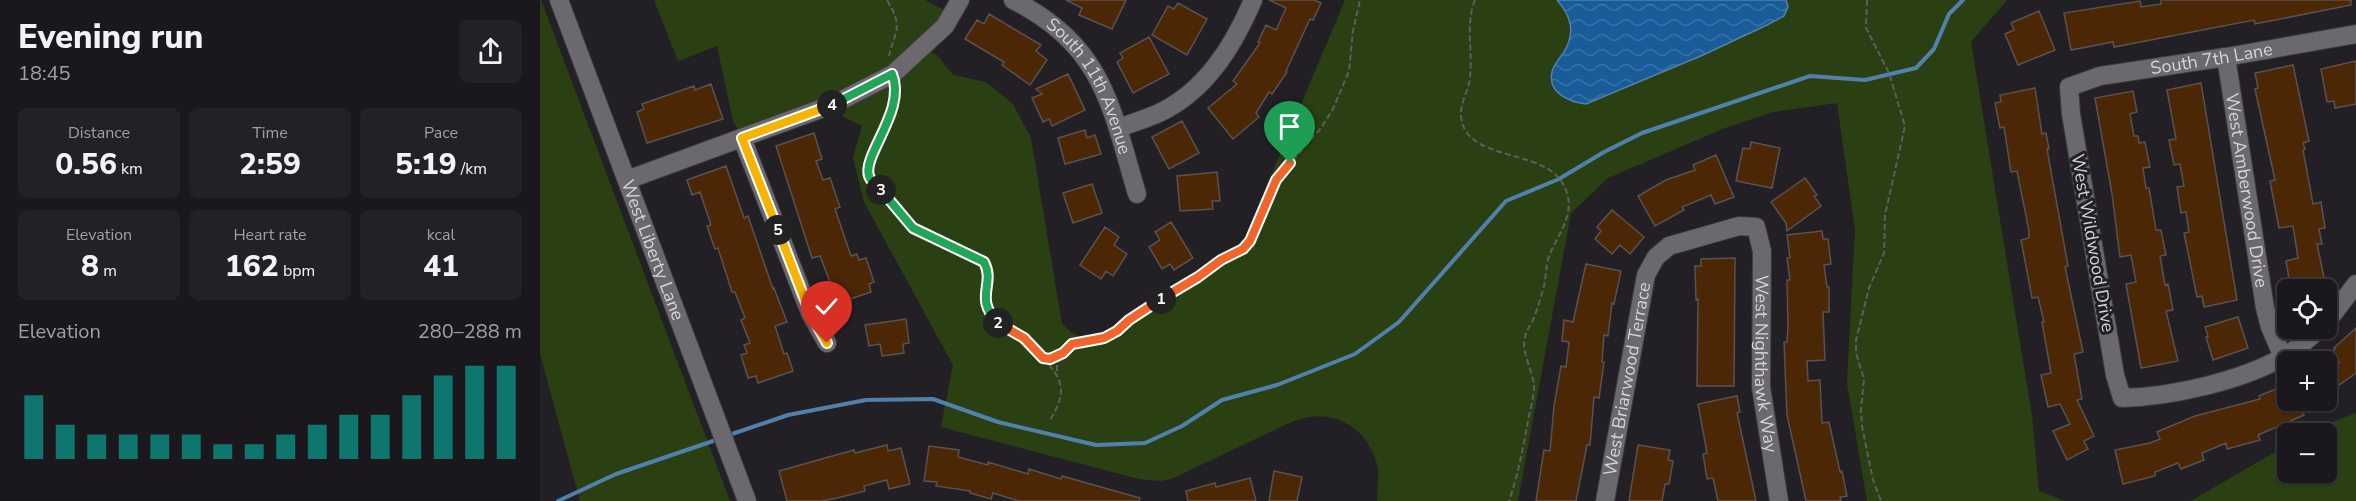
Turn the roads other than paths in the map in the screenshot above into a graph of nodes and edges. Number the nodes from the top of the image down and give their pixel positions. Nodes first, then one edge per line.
1 (559, 0) edge
2 (960, 0) edge
3 (1013, 0) edge
4 (1253, 0) edge
5 (2356, 34) edge
6 (2226, 57) junction
7 (2069, 87) joint
8 (1118, 128) junction
9 (742, 138) junction
10 (627, 180) junction
11 (1137, 194) dead end
12 (1656, 257) joint
13 (2356, 284) edge
14 (2337, 309) edge
15 (2306, 339) edge
16 (827, 343) dead end
17 (2280, 351) edge
18 (2291, 351) edge
19 (2277, 359) edge
20 (747, 501) edge
21 (1605, 501) edge
22 (1779, 501) edge

1 - 10 street, West Liberty Lane
2 - 9 street
3 - 8 street, South 11th Avenue
4 - 8 street
5 - 6 street, South 7th Lane
6 - 7 street, South 7th Lane
6 - 17 street, West Amberwood Drive
7 - 19 street, West Wildwood Drive
8 - 11 street, South 11th Avenue
9 - 10 street
9 - 16 street
10 - 20 street, West Liberty Lane
12 - 21 street, West Briarwood Terrace
12 - 22 street, West Nighthawk Way
13 - 14 street
15 - 18 street

